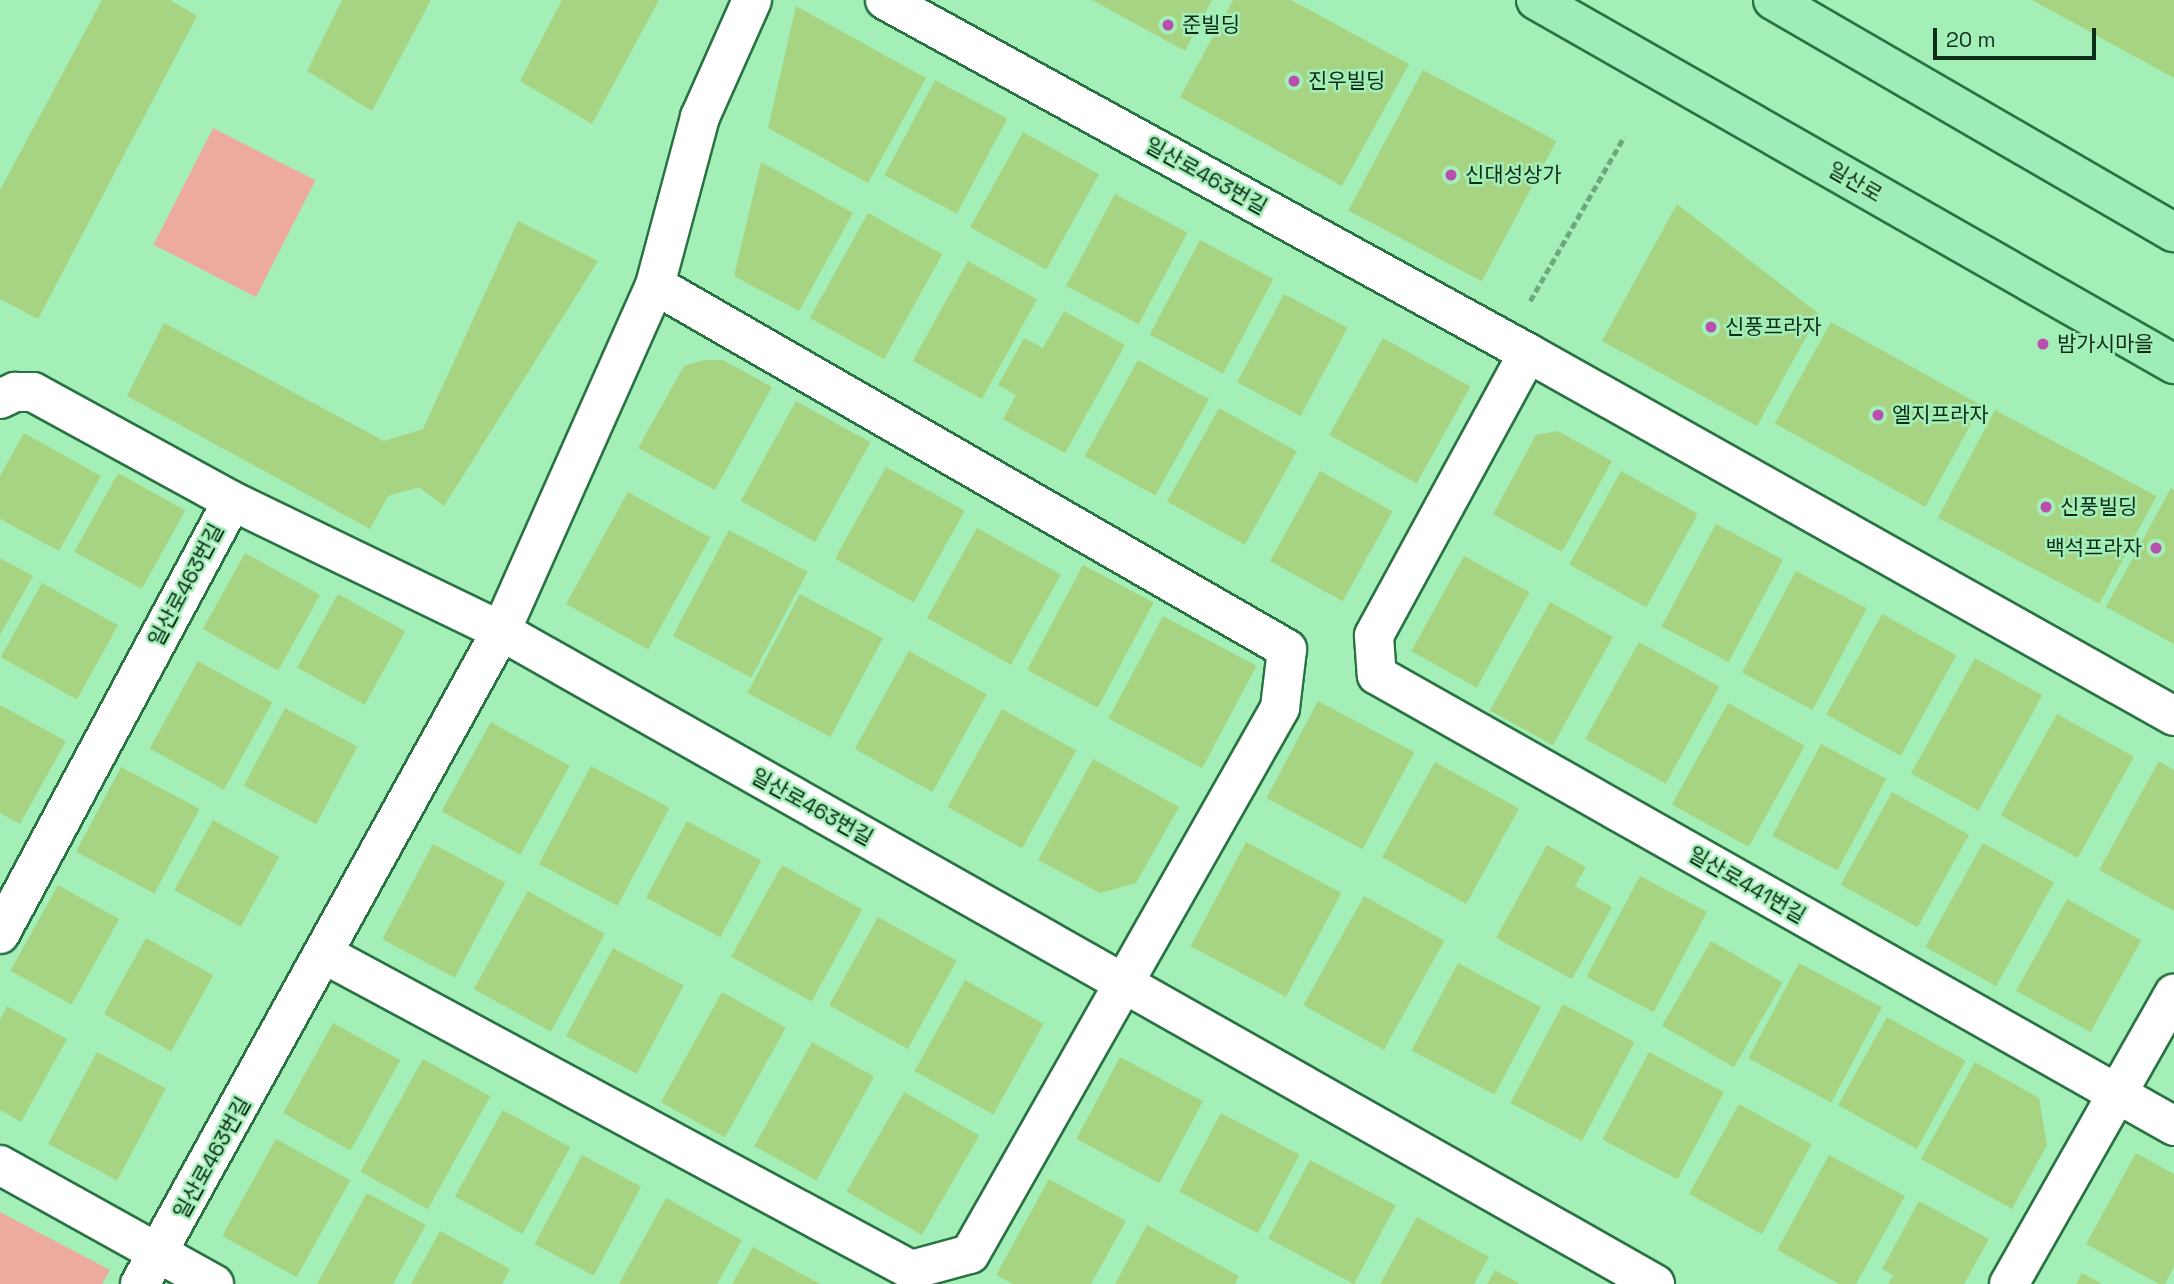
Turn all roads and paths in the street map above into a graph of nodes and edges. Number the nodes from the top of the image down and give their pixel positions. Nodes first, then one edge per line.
1 (752, 0) edge
2 (885, 0) edge
3 (1536, 0) edge
4 (1773, 0) edge
5 (1624, 138) dead end
6 (2174, 232) edge
7 (655, 285) junction
8 (1528, 305) dead end
9 (1528, 353) junction
10 (2174, 364) edge
11 (7, 395) edge
12 (232, 501) junction
13 (501, 631) junction
14 (2174, 716) edge
15 (0, 934) edge
16 (324, 954) junction
17 (1124, 983) junction
18 (2174, 994) edge
19 (2117, 1095) junction
20 (2174, 1126) edge
21 (0, 1165) edge
22 (160, 1252) junction
23 (140, 1284) edge
24 (214, 1284) edge
25 (1655, 1284) edge
26 (2009, 1284) edge

1 - 7 street, 일산로463번길
2 - 9 street, 일산로463번길
3 - 10 main road, 일산로
4 - 6 main road
5 - 8 path
7 - 13 street, 일산로463번길
7 - 17 street
9 - 14 street
9 - 19 street, 일산로441번길
11 - 12 street
12 - 13 street, 일산로463번길
12 - 15 street, 일산로463번길
13 - 16 street, 일산로463번길
13 - 17 street, 일산로463번길
16 - 17 street
16 - 22 street, 일산로463번길
17 - 25 street
18 - 19 street
19 - 20 street, 일산로441번길
19 - 26 street
21 - 22 street
22 - 23 street, 일산로463번길
22 - 24 street

